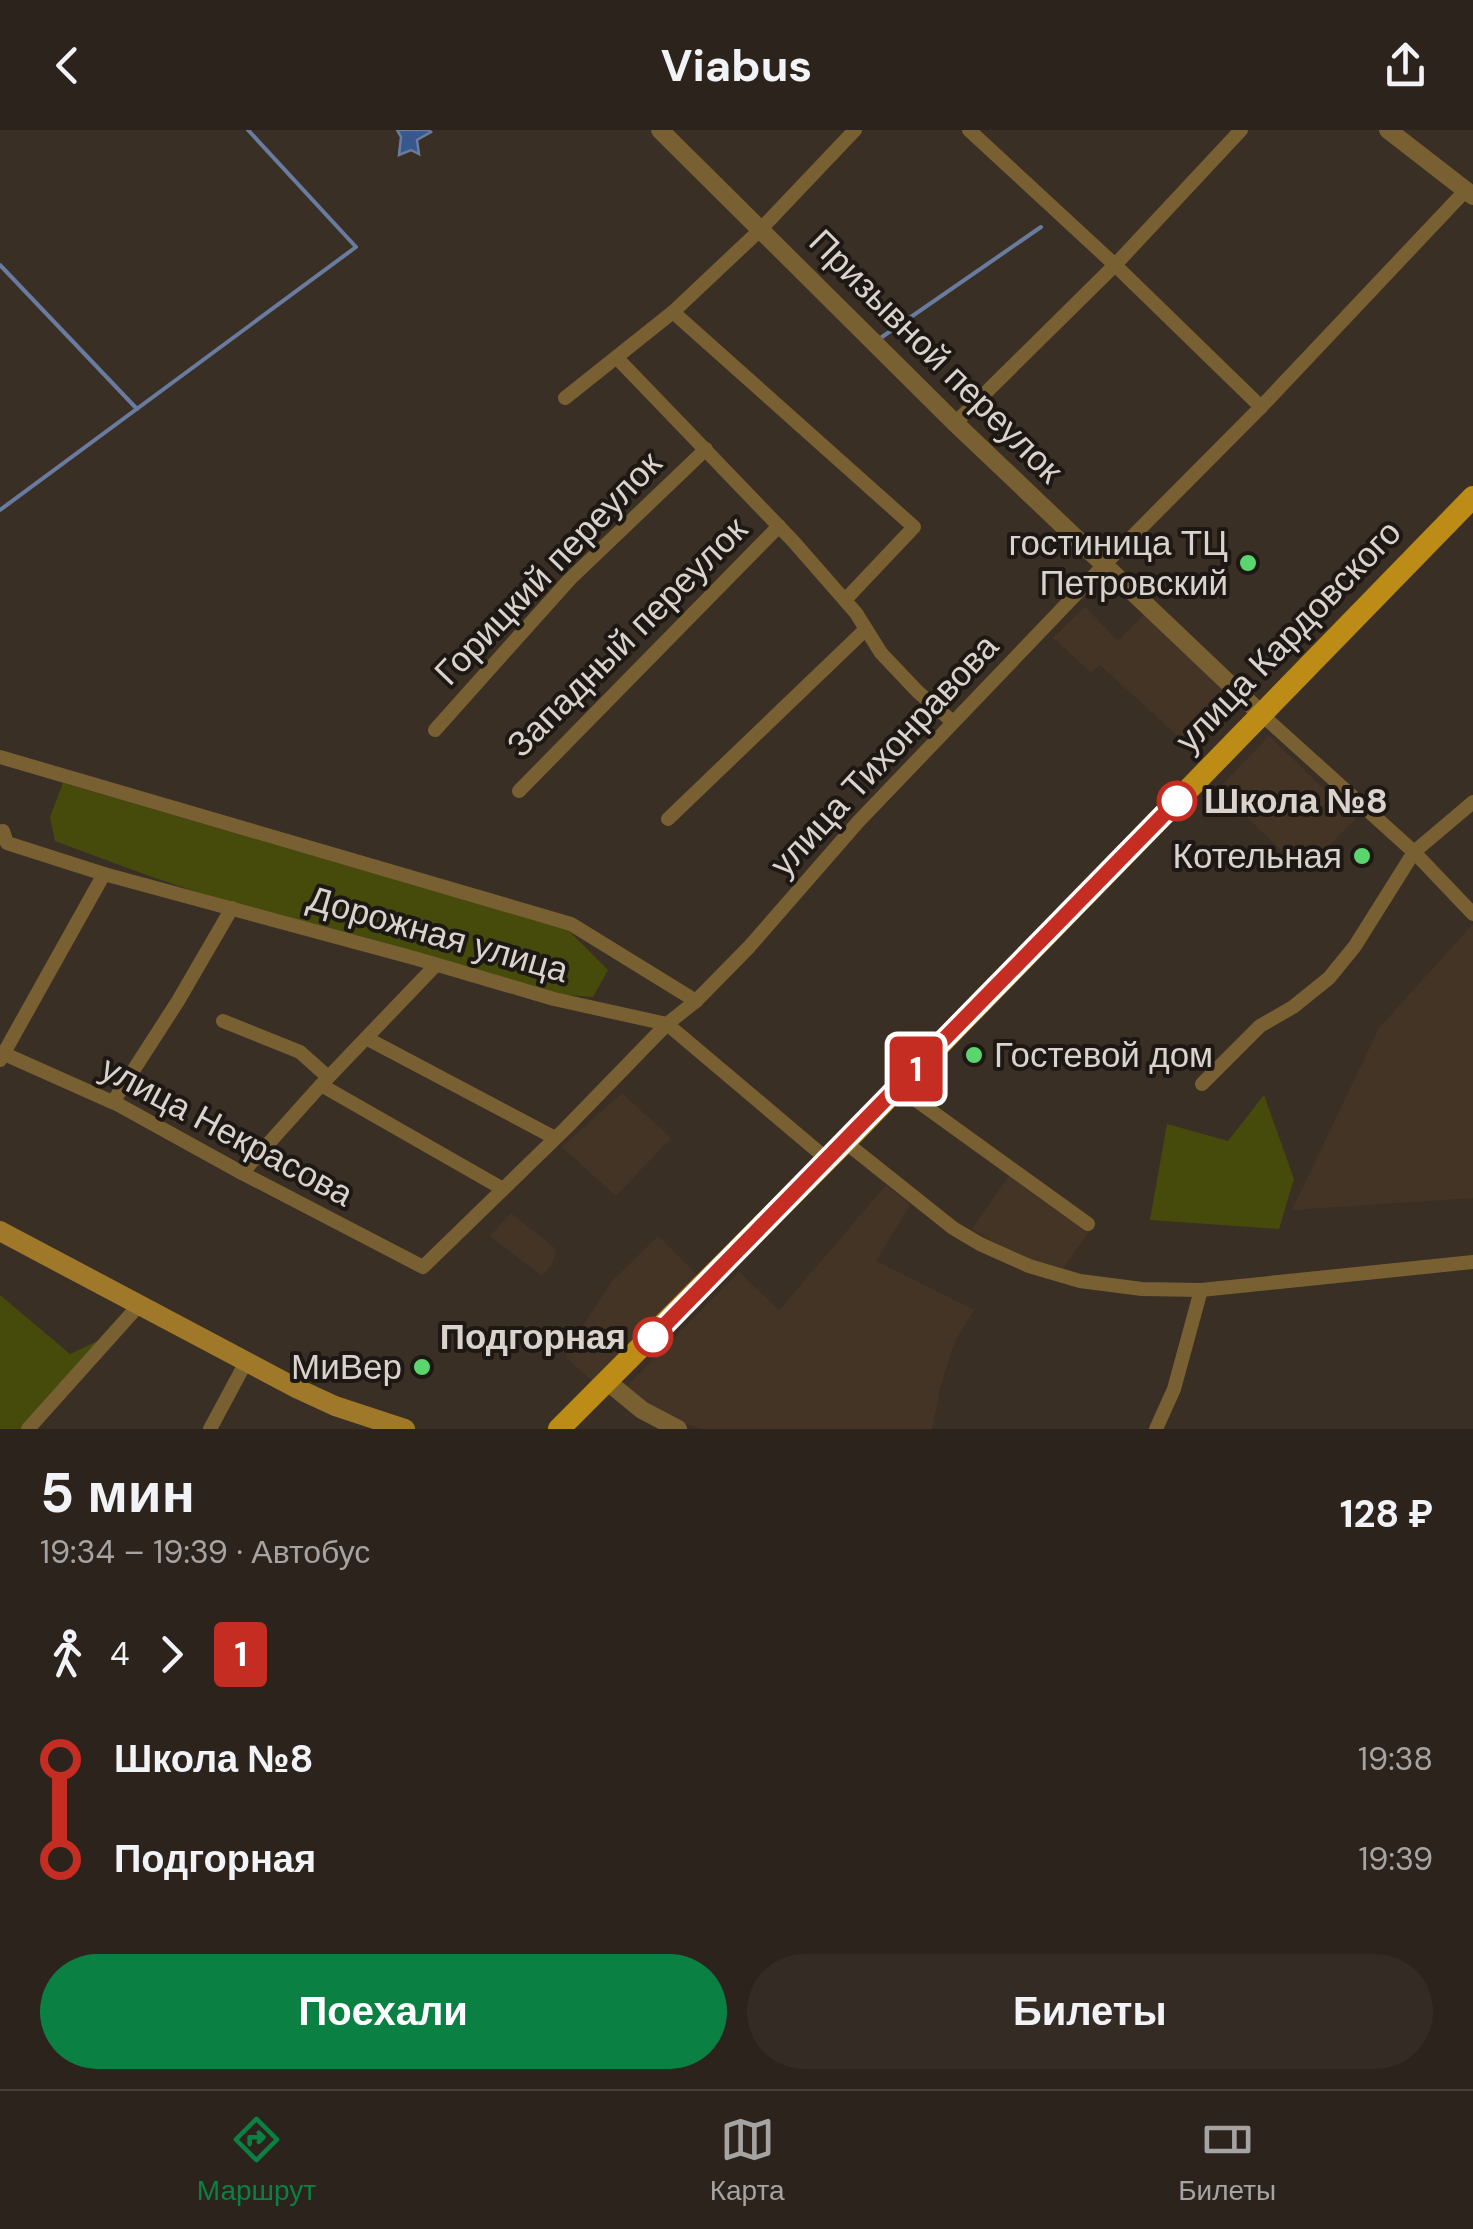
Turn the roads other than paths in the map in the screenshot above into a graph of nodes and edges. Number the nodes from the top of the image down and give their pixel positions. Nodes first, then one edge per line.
1 (660, 130) edge
2 (855, 130) edge
3 (969, 130) edge
4 (1241, 130) edge
5 (1388, 130) edge
6 (1470, 193) edge
7 (761, 229) junction
8 (1115, 265) junction
9 (673, 312) junction
10 (617, 358) junction
11 (565, 398) dead end
12 (1261, 407) junction
13 (955, 423) junction
14 (706, 449) junction
15 (1473, 497) edge
16 (779, 526) junction
17 (1103, 566) junction
18 (845, 600) junction
19 (866, 629) junction
20 (1261, 714) junction
21 (953, 722) junction
22 (435, 730) dead end
23 (0, 757) edge
24 (519, 790) dead end
25 (1473, 802) edge
26 (668, 820) dead end
27 (0, 832) edge
28 (1414, 852) junction
29 (104, 874) junction
30 (232, 908) junction
31 (1473, 914) edge
32 (435, 966) junction
33 (696, 1001) junction
34 (223, 1021) dead end
35 (667, 1024) junction
36 (366, 1038) junction
37 (1, 1056) edge
38 (325, 1081) junction
39 (1202, 1084) dead end
40 (898, 1087) junction
41 (112, 1102) junction
42 (554, 1138) junction
43 (845, 1142) junction
44 (828, 1160) junction
45 (242, 1174) junction
46 (503, 1189) junction
47 (1088, 1224) dead end
48 (0, 1230) edge
49 (1473, 1262) edge
50 (423, 1267) joint
51 (1201, 1290) junction
52 (140, 1304) junction
53 (246, 1362) junction
54 (608, 1382) junction
55 (28, 1429) edge
56 (210, 1429) edge
57 (405, 1429) edge
58 (560, 1429) edge
59 (678, 1429) edge
60 (1156, 1429) edge

1 - 7 street, Призывной переулок
2 - 7 street
3 - 8 street
4 - 8 street
5 - 6 street
6 - 12 street, улица Тихонравова
7 - 9 street
7 - 13 street, Призывной переулок
8 - 12 street
8 - 13 street
9 - 10 street
9 - 18 street
10 - 11 street
10 - 14 street
12 - 17 street, улица Тихонравова
13 - 17 street, Призывной переулок
14 - 16 street
14 - 22 street, Горицкий переулок
15 - 20 main road, улица Кардовского
16 - 18 street
16 - 24 street, Западный переулок
17 - 20 street, Призывной переулок
17 - 21 street, улица Тихонравова
18 - 19 street
19 - 21 street
19 - 26 street
20 - 28 street, Призывной переулок
20 - 40 main road, улица Кардовского
21 - 33 street, улица Тихонравова
23 - 33 street
25 - 28 street
27 - 29 street, Дорожная улица
28 - 31 street, Призывной переулок
28 - 39 street
29 - 30 street, Дорожная улица
29 - 37 street
30 - 32 street, Дорожная улица
30 - 41 street
32 - 35 street, Дорожная улица
32 - 36 street
33 - 35 street, улица Тихонравова
34 - 38 street
35 - 42 street, улица Тихонравова
35 - 44 street, Дорожная улица
36 - 38 street
36 - 42 street
37 - 41 street, улица Некрасова
38 - 45 street
38 - 46 street
40 - 43 main road, улица Кардовского
40 - 47 street
41 - 45 street, улица Некрасова
42 - 46 street, улица Тихонравова
43 - 44 main road, улица Кардовского
43 - 51 street
44 - 54 main road, улица Кардовского
45 - 50 street, улица Некрасова
46 - 50 street, улица Тихонравова
48 - 52 main road
49 - 51 street
51 - 60 street
52 - 53 main road
52 - 55 street
53 - 56 street
53 - 57 main road
54 - 58 main road, улица Кардовского
54 - 59 street

